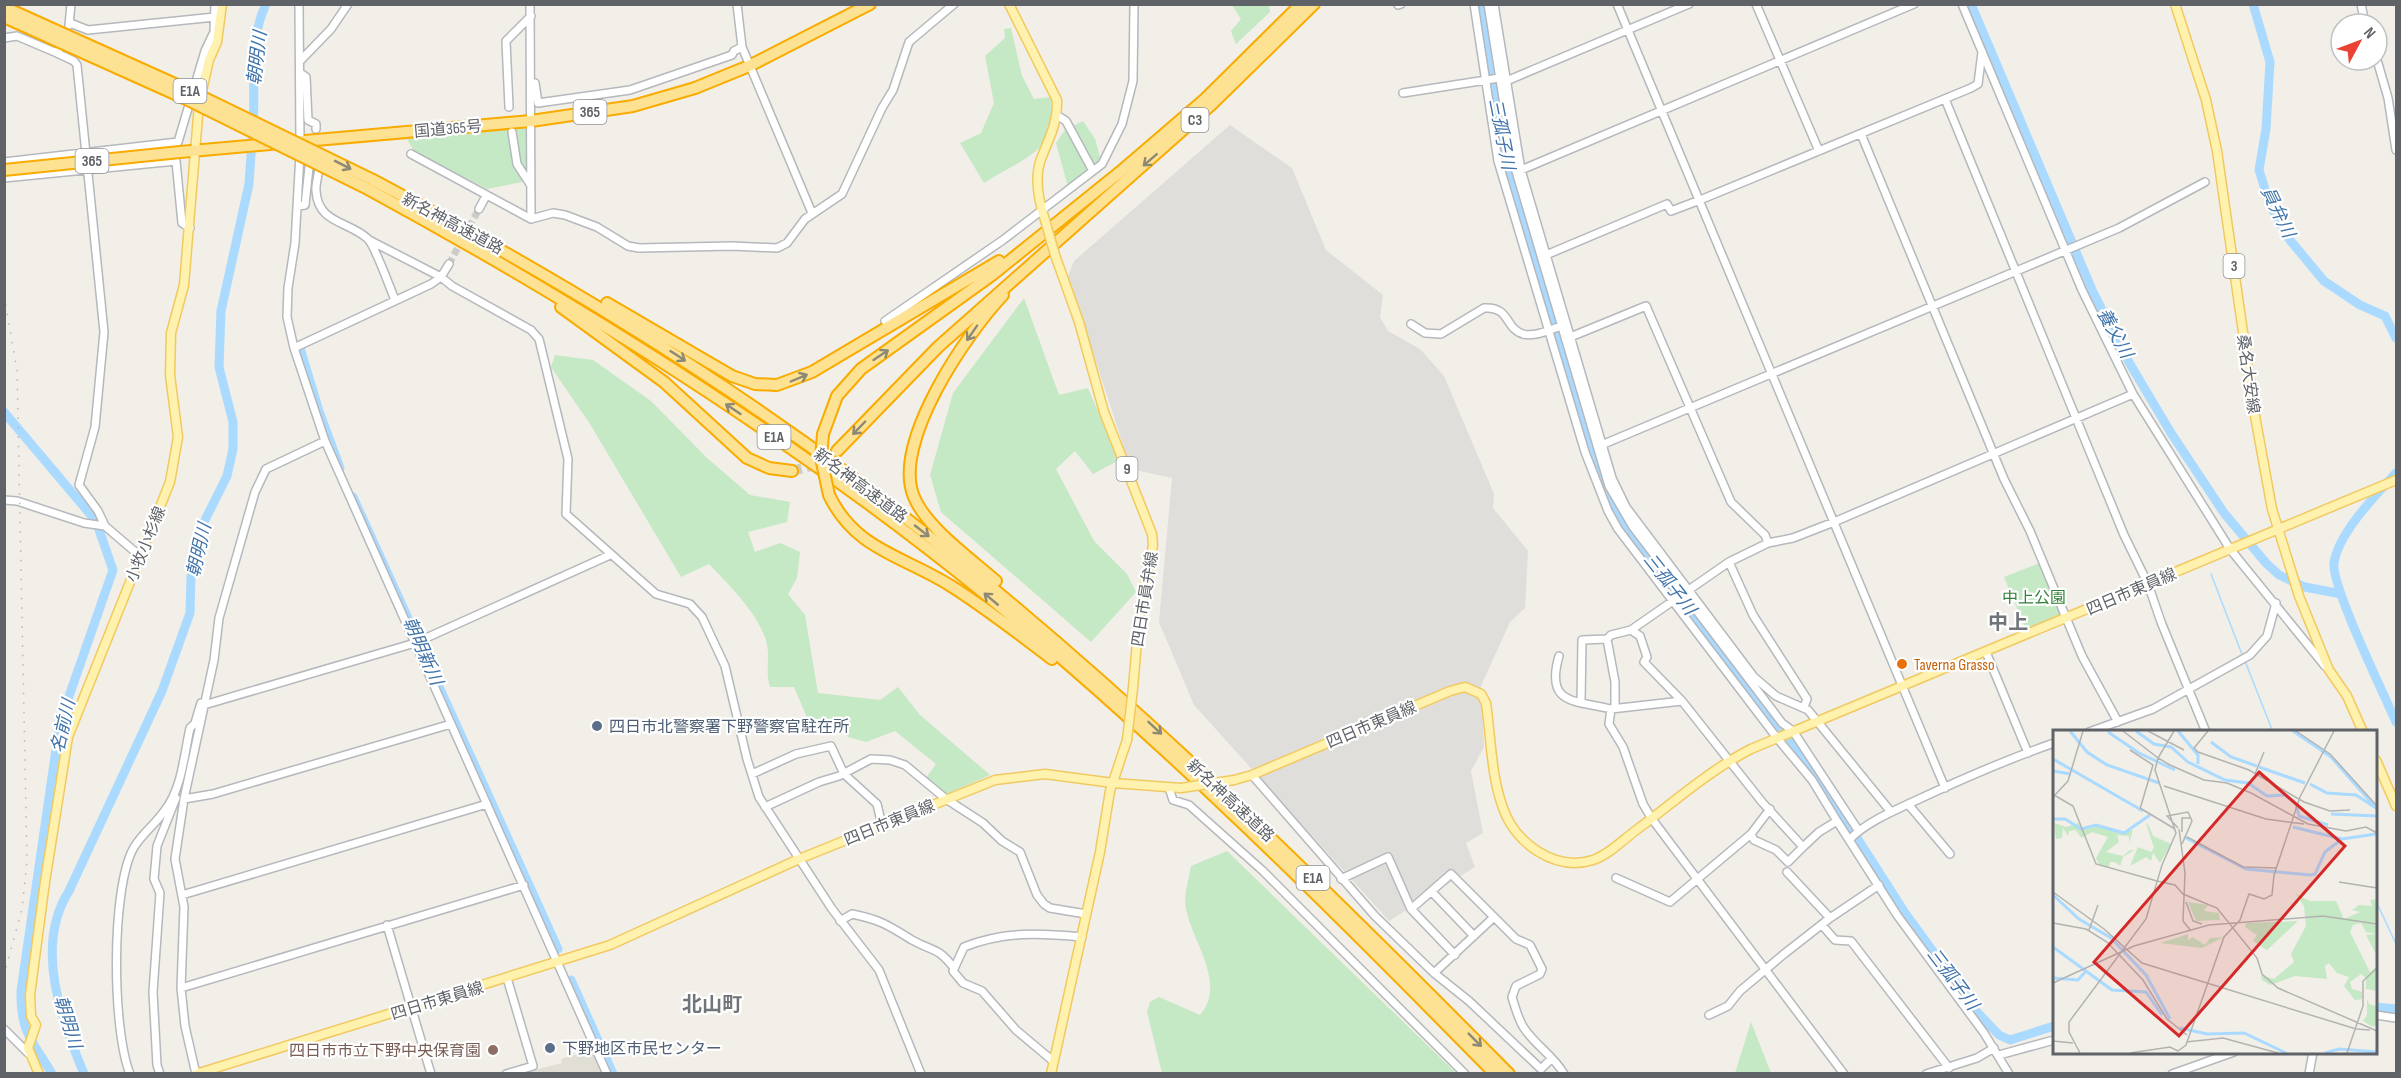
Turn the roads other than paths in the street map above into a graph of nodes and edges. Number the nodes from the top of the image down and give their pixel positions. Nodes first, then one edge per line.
1 (71, 4) edge
2 (215, 4) edge
3 (222, 4) edge
4 (298, 4) edge
5 (348, 4) edge
6 (530, 4) edge
7 (737, 4) edge
8 (870, 4) edge
9 (954, 4) edge
10 (1008, 4) edge
11 (1134, 4) edge
12 (1301, 4) edge
13 (1314, 4) edge
14 (1474, 4) edge
15 (1488, 4) edge
16 (1494, 4) edge
17 (1617, 4) edge
18 (1689, 4) edge
19 (1756, 4) edge
20 (1914, 4) edge
21 (1962, 4) edge
22 (2175, 4) edge
23 (4, 7) edge
24 (531, 16) junction
25 (4, 17) edge
26 (215, 17) junction
27 (70, 23) junction
28 (1628, 30) junction
29 (4, 38) edge
30 (742, 47) junction
31 (1982, 49) junction
32 (57, 53) junction
33 (300, 61) junction
34 (1781, 61) junction
35 (749, 66) junction
36 (2380, 72) edge
37 (300, 73) junction
38 (1484, 80) junction
39 (1502, 81) junction
40 (535, 83) dead end
41 (1403, 93) dead end
42 (1945, 99) junction
43 (509, 107) dead end
44 (1662, 111) junction
45 (1058, 116) junction
46 (531, 121) junction
47 (316, 129) dead end
48 (512, 132) dead end
49 (1861, 134) junction
50 (294, 141) junction
51 (200, 150) junction
52 (2397, 150) edge
53 (1819, 152) junction
54 (85, 154) junction
55 (411, 154) dead end
56 (4, 162) edge
57 (4, 170) edge
58 (88, 170) junction
59 (1521, 170) junction
60 (1093, 171) junction
61 (4, 178) edge
62 (2205, 182) dead end
63 (530, 184) junction
64 (370, 185) junction
65 (486, 196) junction
66 (1700, 200) junction
67 (297, 206) junction
68 (479, 209) tunnel mouth
69 (812, 213) junction
70 (1043, 216) junction
71 (531, 219) junction
72 (1062, 219) junction
73 (429, 222) junction
74 (190, 228) junction
75 (1069, 229) junction
76 (369, 240) junction
77 (503, 249) junction
78 (2067, 250) junction
79 (1546, 255) junction
80 (449, 264) tunnel mouth
81 (2015, 271) junction
82 (441, 277) junction
83 (395, 300) junction
84 (1933, 308) junction
85 (885, 321) dead end
86 (1411, 324) dead end
87 (1561, 326) junction
88 (1548, 330) junction
89 (1568, 338) junction
90 (294, 348) junction
91 (1773, 374) junction
92 (2133, 394) junction
93 (1690, 409) junction
94 (2076, 419) junction
95 (325, 441) junction
96 (1600, 446) junction
97 (837, 451) tunnel mouth
98 (1994, 454) junction
99 (792, 471) tunnel mouth
100 (2397, 480) edge
101 (4, 500) edge
102 (1834, 522) junction
103 (104, 526) junction
104 (2278, 530) junction
105 (1768, 543) junction
106 (2230, 549) junction
107 (610, 555) junction
108 (140, 556) junction
109 (1729, 562) junction
110 (2148, 584) junction
111 (1685, 590) junction
112 (1672, 600) junction
113 (2276, 603) junction
114 (2067, 618) junction
115 (1631, 630) junction
116 (1607, 639) junction
117 (418, 642) junction
118 (1986, 652) junction
119 (1559, 656) dead end
120 (2330, 671) junction
121 (1904, 686) junction
122 (1112, 688) junction
123 (2189, 688) junction
124 (205, 701) junction
125 (1682, 701) junction
126 (1581, 702) junction
127 (1804, 707) junction
128 (1613, 708) junction
129 (2118, 722) junction
130 (451, 723) junction
131 (1819, 723) junction
132 (2095, 730) edge
133 (2205, 730) edge
134 (2362, 730) edge
135 (1792, 732) junction
136 (1147, 734) junction
137 (1776, 738) junction
138 (2053, 744) edge
139 (2028, 753) junction
140 (1730, 760) junction
141 (2377, 762) edge
142 (752, 774) junction
143 (844, 774) junction
144 (1252, 775) junction
145 (1113, 783) junction
146 (1169, 788) junction
147 (1945, 788) junction
148 (176, 791) junction
149 (184, 799) junction
150 (946, 799) junction
151 (487, 804) junction
152 (1908, 804) junction
153 (2397, 806) edge
154 (765, 807) junction
155 (1770, 809) junction
156 (1891, 812) junction
157 (1652, 819) junction
158 (1837, 821) junction
159 (882, 825) junction
160 (1858, 830) junction
161 (1751, 834) junction
162 (1850, 839) junction
163 (1803, 847) junction
164 (1950, 854) dead end
165 (799, 859) junction
166 (1787, 872) dead end
167 (1616, 878) dead end
168 (1341, 879) junction
169 (1697, 879) junction
170 (524, 885) junction
171 (1880, 885) junction
172 (1432, 892) junction
173 (182, 896) junction
174 (1411, 909) junction
175 (1086, 914) junction
176 (1494, 918) junction
177 (1830, 918) junction
178 (840, 921) junction
179 (387, 925) junction
180 (1822, 925) junction
181 (1474, 936) junction
182 (1082, 937) junction
183 (1455, 955) junction
184 (556, 963) junction
185 (954, 968) junction
186 (1765, 970) junction
187 (1434, 974) junction
188 (507, 978) junction
189 (181, 988) junction
190 (411, 1008) junction
191 (2377, 1014) edge
192 (1709, 1015) dead end
193 (2397, 1018) edge
194 (4, 1029) edge
195 (2053, 1040) edge
196 (28, 1051) junction
197 (1996, 1051) junction
198 (2231, 1054) edge
199 (2313, 1054) edge
200 (1551, 1059) junction
201 (1053, 1061) junction
202 (1949, 1068) junction
203 (1543, 1071) edge
204 (196, 1073) edge
205 (39, 1074) edge
206 (130, 1074) edge
207 (160, 1074) edge
208 (432, 1074) edge
209 (506, 1074) edge
210 (607, 1074) edge
211 (921, 1074) edge
212 (1051, 1074) edge
213 (1465, 1074) edge
214 (1495, 1074) edge
215 (1509, 1074) edge
216 (1564, 1074) edge
217 (1844, 1074) edge
218 (1926, 1074) edge
219 (2009, 1074) edge
220 (2172, 1074) edge
221 (2309, 1074) edge

1 - 27 street
2 - 26 street
3 - 51 main road, 小牧小杉線
4 - 33 street
5 - 33 street
6 - 24 street
7 - 30 street
8 - 35 highway, 国道365号 / 365
9 - 69 street
10 - 45 main road
11 - 60 street
12 - 72 highway, C3
13 -> 75 highway, C3
14 - 38 street
15 - 39 street
16 - 39 street
17 - 28 street
18 - 28 street
19 - 34 street
20 - 34 street
21 - 31 street
22 - 104 main road, 桑名大安線 / 3
23 -> 64 highway, 新名神高速道路 / E1A, bridge
24 - 43 street
24 - 46 street
25 - 64 highway, 新名神高速道路 / E1A, bridge
26 - 27 street
26 - 54 street
27 - 32 street
28 - 39 street
28 - 44 street
29 - 32 street
30 - 35 street
30 - 40 street
31 - 42 street
31 - 78 street
32 - 54 street
33 - 37 street
34 - 44 street
34 - 53 street
35 - 46 highway, 国道365号 / 365
35 - 69 street
36 - 52 street
37 - 47 street
37 - 50 street
38 - 39 street
38 - 41 street
38 - 88 street
39 - 59 street
39 - 87 street
42 - 49 street
42 - 81 street
44 - 59 street
44 - 66 street
45 - 60 street
45 - 70 main road, 四日市員弁線 / 9
46 - 50 highway, 国道365号 / 365
46 - 63 street
48 - 63 street
49 - 53 street
49 - 84 street
50 - 51 highway, 国道365号 / 365, bridge
50 - 67 street
51 - 57 highway, 国道365号 / 365, bridge
51 - 74 main road, 小牧小杉線
53 - 66 street
54 - 56 street
54 - 58 street
55 - 65 street
58 - 61 street
58 - 74 street
58 - 103 street
59 - 79 street
60 - 70 street
62 - 78 street
63 - 71 street
64 - 73 highway, 新名神高速道路 / E1A
64 - 77 highway, 新名神高速道路 / E1A
65 - 68 street
65 - 71 street
66 - 79 street
66 - 91 street
67 - 76 street
67 - 90 street
69 - 71 street
70 - 85 street
70 - 145 main road, 四日市員弁線 / 9, bridge
77 -> 72 highway
136 -> 72 highway, bridge
73 - 99 highway
136 -> 73 highway, 新名神高速道路 / E1A
74 - 108 main road, 小牧小杉線
75 -> 97 highway
75 -> 122 highway
76 - 82 street
76 - 83 street
77 -> 122 highway, 新名神高速道路 / E1A
78 - 81 street
78 - 92 street
79 - 89 street
80 - 82 street
81 - 84 street
81 - 94 street
82 - 83 street
82 - 107 street
83 - 90 street
84 - 91 street
84 - 98 street
86 - 88 street
87 - 88 street
87 - 89 street
88 - 112 street
89 - 93 street
89 - 96 street
90 - 95 street
91 - 93 street
91 - 102 street
92 - 94 street
92 - 106 street
93 - 96 street
93 - 105 street
94 - 98 street
94 - 110 street
95 - 117 street
95 - 124 street
96 - 111 street
98 - 102 street
98 - 114 street
100 - 104 main road, 四日市東員線
101 - 103 street
102 - 105 street
102 - 121 street
103 - 108 street
104 - 106 main road, 四日市東員線
104 - 120 main road, 桑名大安線 / 3
105 - 109 street
106 - 110 main road, 四日市東員線
106 - 113 street
107 - 117 street
107 - 142 street
108 - 196 main road, 小牧小杉線
109 - 111 street
109 - 127 street
110 - 114 main road, 四日市東員線
110 - 123 street
111 - 112 street
111 - 127 street
111 - 135 street
112 - 115 street
112 - 137 street
113 - 120 street
113 - 123 street
114 - 118 main road, 四日市東員線
114 - 129 street
115 - 116 street
115 - 125 street
116 - 126 street
116 - 128 street
117 - 124 street
117 - 130 street
118 - 121 main road, 四日市東員線
118 - 139 street
119 - 126 street
120 - 134 main road, 桑名大安線 / 3
121 - 131 main road, 四日市東員線
121 - 147 street
122 -> 215 highway, 新名神高速道路 / E1A
123 - 129 street
123 - 133 street
124 - 148 street
124 - 149 street
125 - 128 street
125 - 140 street
126 - 128 street
127 - 131 street
128 - 157 street
129 - 132 street
130 - 149 street
130 - 151 street
131 - 135 main road, 四日市東員線
131 - 156 street
135 - 137 main road, 四日市東員線
135 - 160 street
136 - 214 highway, 新名神高速道路 / E1A
137 - 140 main road, 四日市東員線
137 - 158 street
138 - 139 street
139 - 147 street
140 - 155 street
140 - 157 main road, 四日市東員線
141 - 153 main road
142 - 143 street
142 - 154 street
143 - 150 street
143 - 154 street
143 - 159 street
144 - 146 main road, 四日市東員線, bridge
144 - 157 main road, 四日市東員線
144 - 168 street
145 - 146 main road, 四日市東員線
145 - 150 main road, 四日市東員線
145 - 175 main road, 四日市員弁線 / 9
146 - 213 street
147 - 152 street
148 - 206 street
148 - 207 street
149 - 173 street
150 - 159 main road, 四日市東員線
150 - 175 street
151 - 170 street
151 - 173 street
152 - 156 street
152 - 164 street
154 - 165 street
155 - 161 street
155 - 163 street
156 - 160 street
157 - 169 street
158 - 162 street
158 - 163 street
159 - 165 main road, 四日市東員線
160 - 162 street
161 - 163 street
161 - 169 street
162 - 171 street
165 - 178 street
165 - 184 main road, 四日市東員線
166 - 177 street
167 - 169 street
168 - 174 street
168 - 187 street
169 - 186 street
170 - 179 street
170 - 184 street
171 - 177 street
171 - 197 street
172 - 174 street
172 - 176 street
172 - 181 street
173 - 189 street
174 - 183 street
175 - 182 main road, 四日市員弁線 / 9
176 - 181 street
176 - 200 street
177 - 180 street
178 - 185 street
178 - 211 street
179 - 189 street
179 - 190 street
180 - 186 street
180 - 202 street
181 - 183 street
182 - 185 street
182 - 201 main road, 四日市員弁線 / 9
183 - 187 street
184 - 188 main road, 四日市東員線
184 - 210 street
185 - 201 street
186 - 192 street
186 - 217 street
187 - 203 street
188 - 190 main road, 四日市東員線
188 - 209 street
189 - 204 street
190 - 204 main road, 四日市東員線
190 - 208 street
191 - 193 street
194 - 196 street
195 - 197 street
196 - 205 main road
197 - 202 street
197 - 219 street
198 - 220 street
199 - 221 street
200 - 203 street
200 - 216 street
201 - 212 main road, 四日市員弁線 / 9
202 - 218 street

